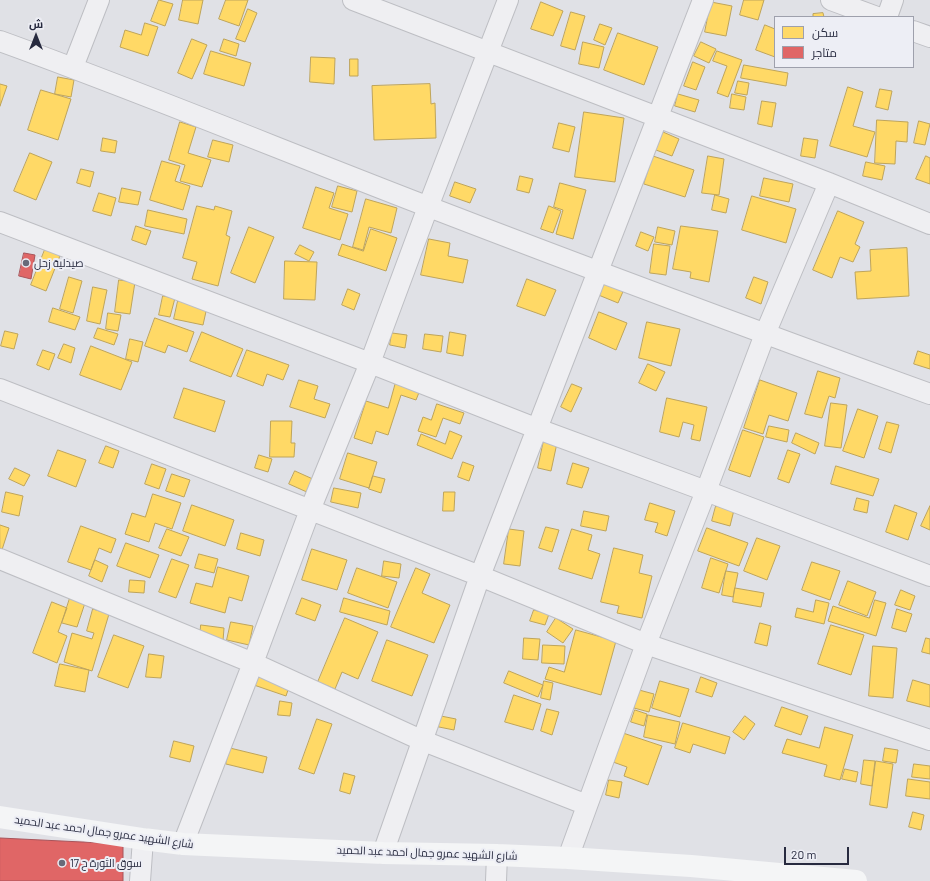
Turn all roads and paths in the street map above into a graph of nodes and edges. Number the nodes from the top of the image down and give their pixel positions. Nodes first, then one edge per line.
1 (99, 0) edge
2 (353, 0) edge
3 (508, 0) edge
4 (703, 0) edge
5 (831, 0) edge
6 (893, 0) edge
7 (874, 16) edge
8 (887, 16) edge
9 (914, 31) edge
10 (930, 37) edge
11 (0, 41) edge
12 (489, 52) junction
13 (73, 67) junction
14 (658, 118) junction
15 (829, 183) junction
16 (428, 207) junction
17 (0, 222) edge
18 (930, 224) edge
19 (598, 272) junction
20 (765, 334) junction
21 (370, 363) junction
22 (0, 389) edge
23 (930, 394) edge
24 (538, 429) junction
25 (706, 490) junction
26 (310, 510) junction
27 (0, 559) edge
28 (480, 576) junction
29 (930, 576) edge
30 (646, 644) junction
31 (253, 663) junction
32 (421, 740) junction
33 (930, 740) edge
34 (587, 805) junction
35 (0, 817) edge
36 (143, 839) junction
37 (183, 844) junction
38 (383, 853) junction
39 (497, 855) junction
40 (568, 858) junction
41 (140, 881) edge
42 (496, 881) edge
43 (856, 881) edge

1 - 13 street
2 - 12 street
3 - 12 street
4 - 14 street
5 - 7 street
6 - 8 street
9 - 10 street
11 - 13 street
12 - 14 street
12 - 16 street
13 - 16 street
14 - 15 street
14 - 19 street
15 - 18 street
15 - 20 street
16 - 19 street
16 - 21 street
17 - 21 street
19 - 20 street
19 - 24 street
20 - 23 street
20 - 25 street
21 - 24 street
21 - 26 street
22 - 26 street
24 - 25 street
24 - 28 street
25 - 29 street
25 - 30 street
26 - 28 street
26 - 31 street
27 - 31 street
28 - 30 street
28 - 32 street
30 - 33 street
30 - 34 street
31 - 32 street
31 - 37 street
32 - 34 street
32 - 38 street
34 - 40 street
35 - 36 street, شارع الشهيد عمرو جمال احمد عبد الحميد
36 - 37 street, شارع الشهيد عمرو جمال احمد عبد الحميد
36 - 41 street
37 - 38 street, شارع الشهيد عمرو جمال احمد عبد الحميد
38 - 39 street, شارع الشهيد عمرو جمال احمد عبد الحميد
39 - 40 street, شارع الشهيد عمرو جمال احمد عبد الحميد
39 - 42 street
40 - 43 street, شارع الشهيد عمرو جمال احمد عبد الحميد

